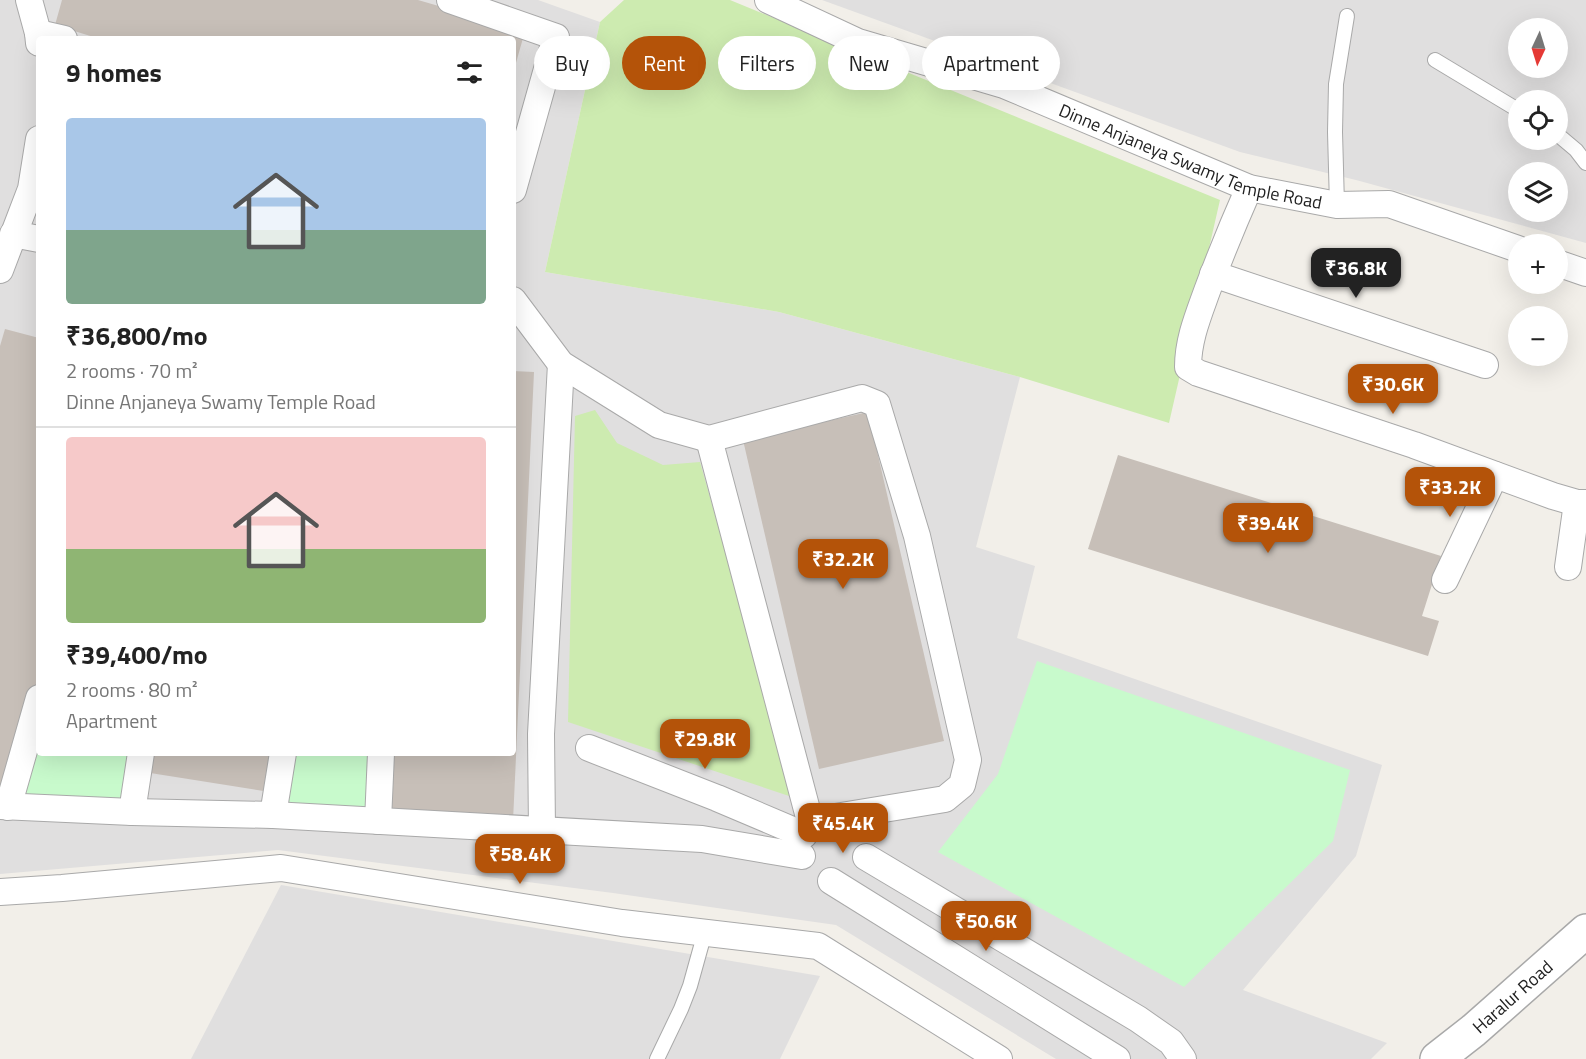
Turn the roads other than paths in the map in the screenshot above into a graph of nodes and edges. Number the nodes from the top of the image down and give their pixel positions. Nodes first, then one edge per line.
1 (29, 0) edge
2 (450, 0) edge
3 (768, 0) edge
4 (1347, 16) dead end
5 (38, 36) edge
6 (1435, 60) dead end
7 (1508, 104) edge
8 (1568, 143) edge
9 (1586, 163) edge
10 (36, 164) edge
11 (516, 179) edge
12 (1249, 188) junction
13 (1337, 205) junction
14 (13, 234) junction
15 (36, 238) edge
16 (1508, 246) edge
17 (1568, 267) edge
18 (0, 270) edge
19 (1586, 273) edge
20 (1213, 274) junction
21 (516, 304) edge
22 (561, 364) junction
23 (1485, 365) dead end
24 (709, 439) junction
25 (1495, 475) junction
26 (1582, 503) edge
27 (1568, 567) dead end
28 (1444, 580) dead end
29 (36, 707) edge
30 (589, 748) dead end
31 (141, 756) edge
32 (283, 756) edge
33 (381, 756) edge
34 (4, 807) edge
35 (132, 812) junction
36 (273, 815) junction
37 (835, 816) junction
38 (378, 821) junction
39 (542, 830) junction
40 (806, 839) junction
41 (866, 857) junction
42 (831, 881) junction
43 (0, 892) edge
44 (705, 932) junction
45 (1579, 945) edge
46 (657, 1059) edge
47 (999, 1059) edge
48 (1117, 1059) edge
49 (1183, 1059) edge
50 (1437, 1059) edge

1 - 5 street
2 - 11 street
3 - 12 street, Dinne Anjaneya Swamy Temple Road
4 - 13 lane
6 - 7 lane
8 - 9 lane
10 - 14 street
12 - 13 street, Dinne Anjaneya Swamy Temple Road
12 - 20 street
13 - 16 street, Dinne Anjaneya Swamy Temple Road
14 - 15 street
14 - 18 street
17 - 19 street
20 - 23 street
20 - 25 street
21 - 22 street
22 - 24 street
22 - 39 street
24 - 37 street
24 - 40 street
25 - 26 street
25 - 28 street
26 - 27 street
29 - 34 street
30 - 40 street
31 - 35 street
32 - 36 street
33 - 38 street
34 - 35 street
35 - 36 street
36 - 38 street
37 - 40 street
37 - 41 street
38 - 39 street
39 - 40 street
40 - 42 street
41 - 42 street
41 - 49 street
42 - 48 street
43 - 44 street
44 - 46 lane
44 - 47 street
45 - 50 street, Haralur Road

